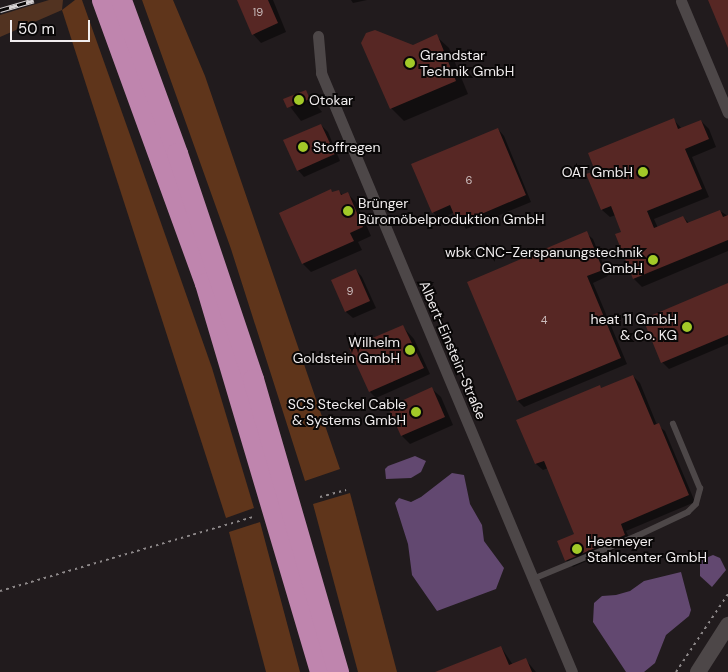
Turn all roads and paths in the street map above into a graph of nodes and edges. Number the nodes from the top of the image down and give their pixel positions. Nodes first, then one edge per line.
1 (681, 0) edge
2 (109, 1) edge
3 (318, 36) dead end
4 (728, 113) edge
5 (673, 424) dead end
6 (346, 490) dead end
7 (320, 497) dead end
8 (253, 517) dead end
9 (532, 579) junction
10 (0, 591) edge
11 (728, 594) edge
12 (728, 626) edge
13 (320, 672) edge
14 (338, 672) edge
15 (572, 672) edge
16 (676, 672) edge
17 (698, 672) edge

1 - 4 street
2 - 13 highway
2 - 14 highway
3 - 9 street, Albert-Einstein-Straße
5 - 9 lane
6 - 7 path
8 - 10 path
9 - 15 street, Albert-Einstein-Straße
11 - 16 path
12 - 17 street

